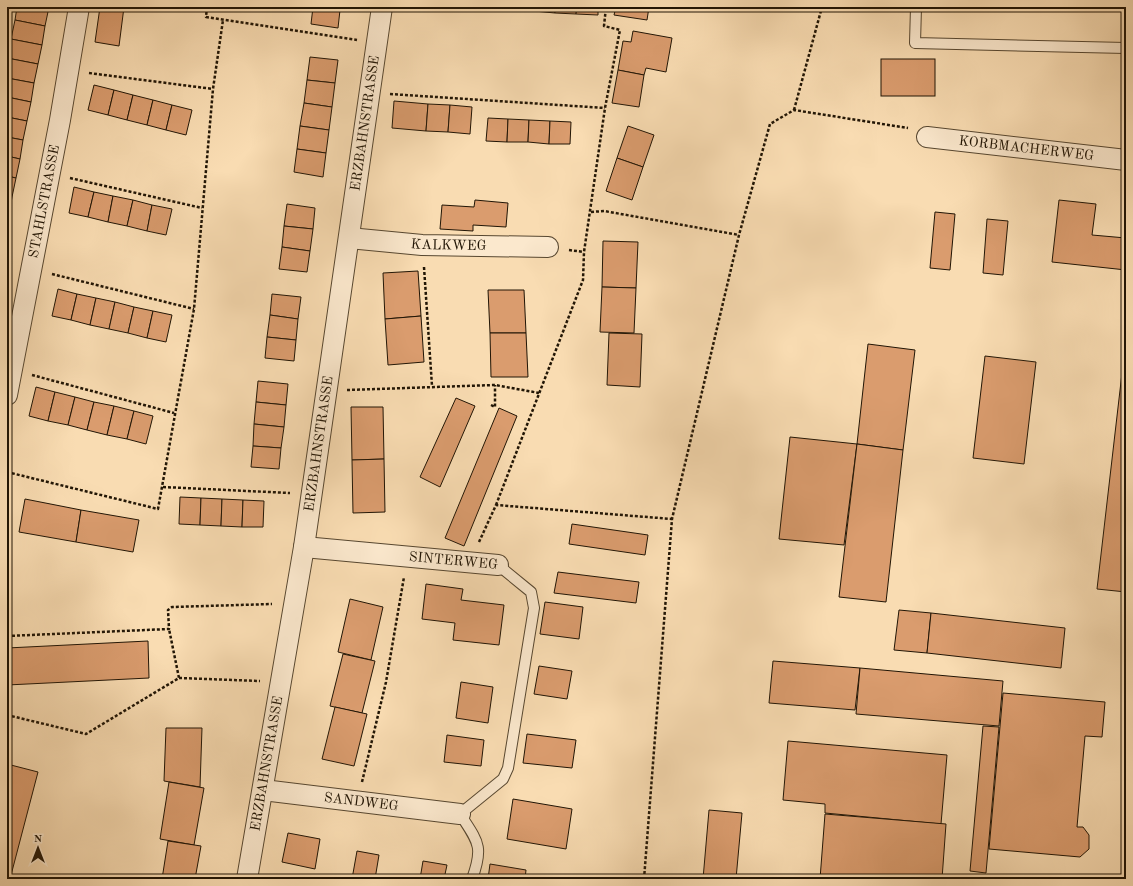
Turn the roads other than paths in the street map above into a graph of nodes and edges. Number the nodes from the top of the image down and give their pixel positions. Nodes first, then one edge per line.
1 (79, 7) edge
2 (382, 7) edge
3 (916, 7) edge
4 (1126, 48) edge
5 (927, 137) road end
6 (1126, 160) edge
7 (349, 238) junction
8 (548, 247) dead end
9 (7, 395) edge
10 (304, 547) junction
11 (498, 565) joint
12 (263, 790) junction
13 (460, 814) junction
14 (247, 879) edge
15 (472, 879) edge

1 - 9 street, STAHLSTRASSE
2 - 7 street, ERZBAHNSTRASSE
3 - 4 lane
5 - 6 street, KORBMACHERWEG
7 - 8 street, KALKWEG
7 - 10 street, ERZBAHNSTRASSE
10 - 11 street, SINTERWEG
10 - 12 street, ERZBAHNSTRASSE
11 - 13 lane, SINTERWEG
12 - 13 street, SANDWEG
12 - 14 street, ERZBAHNSTRASSE
13 - 15 lane

